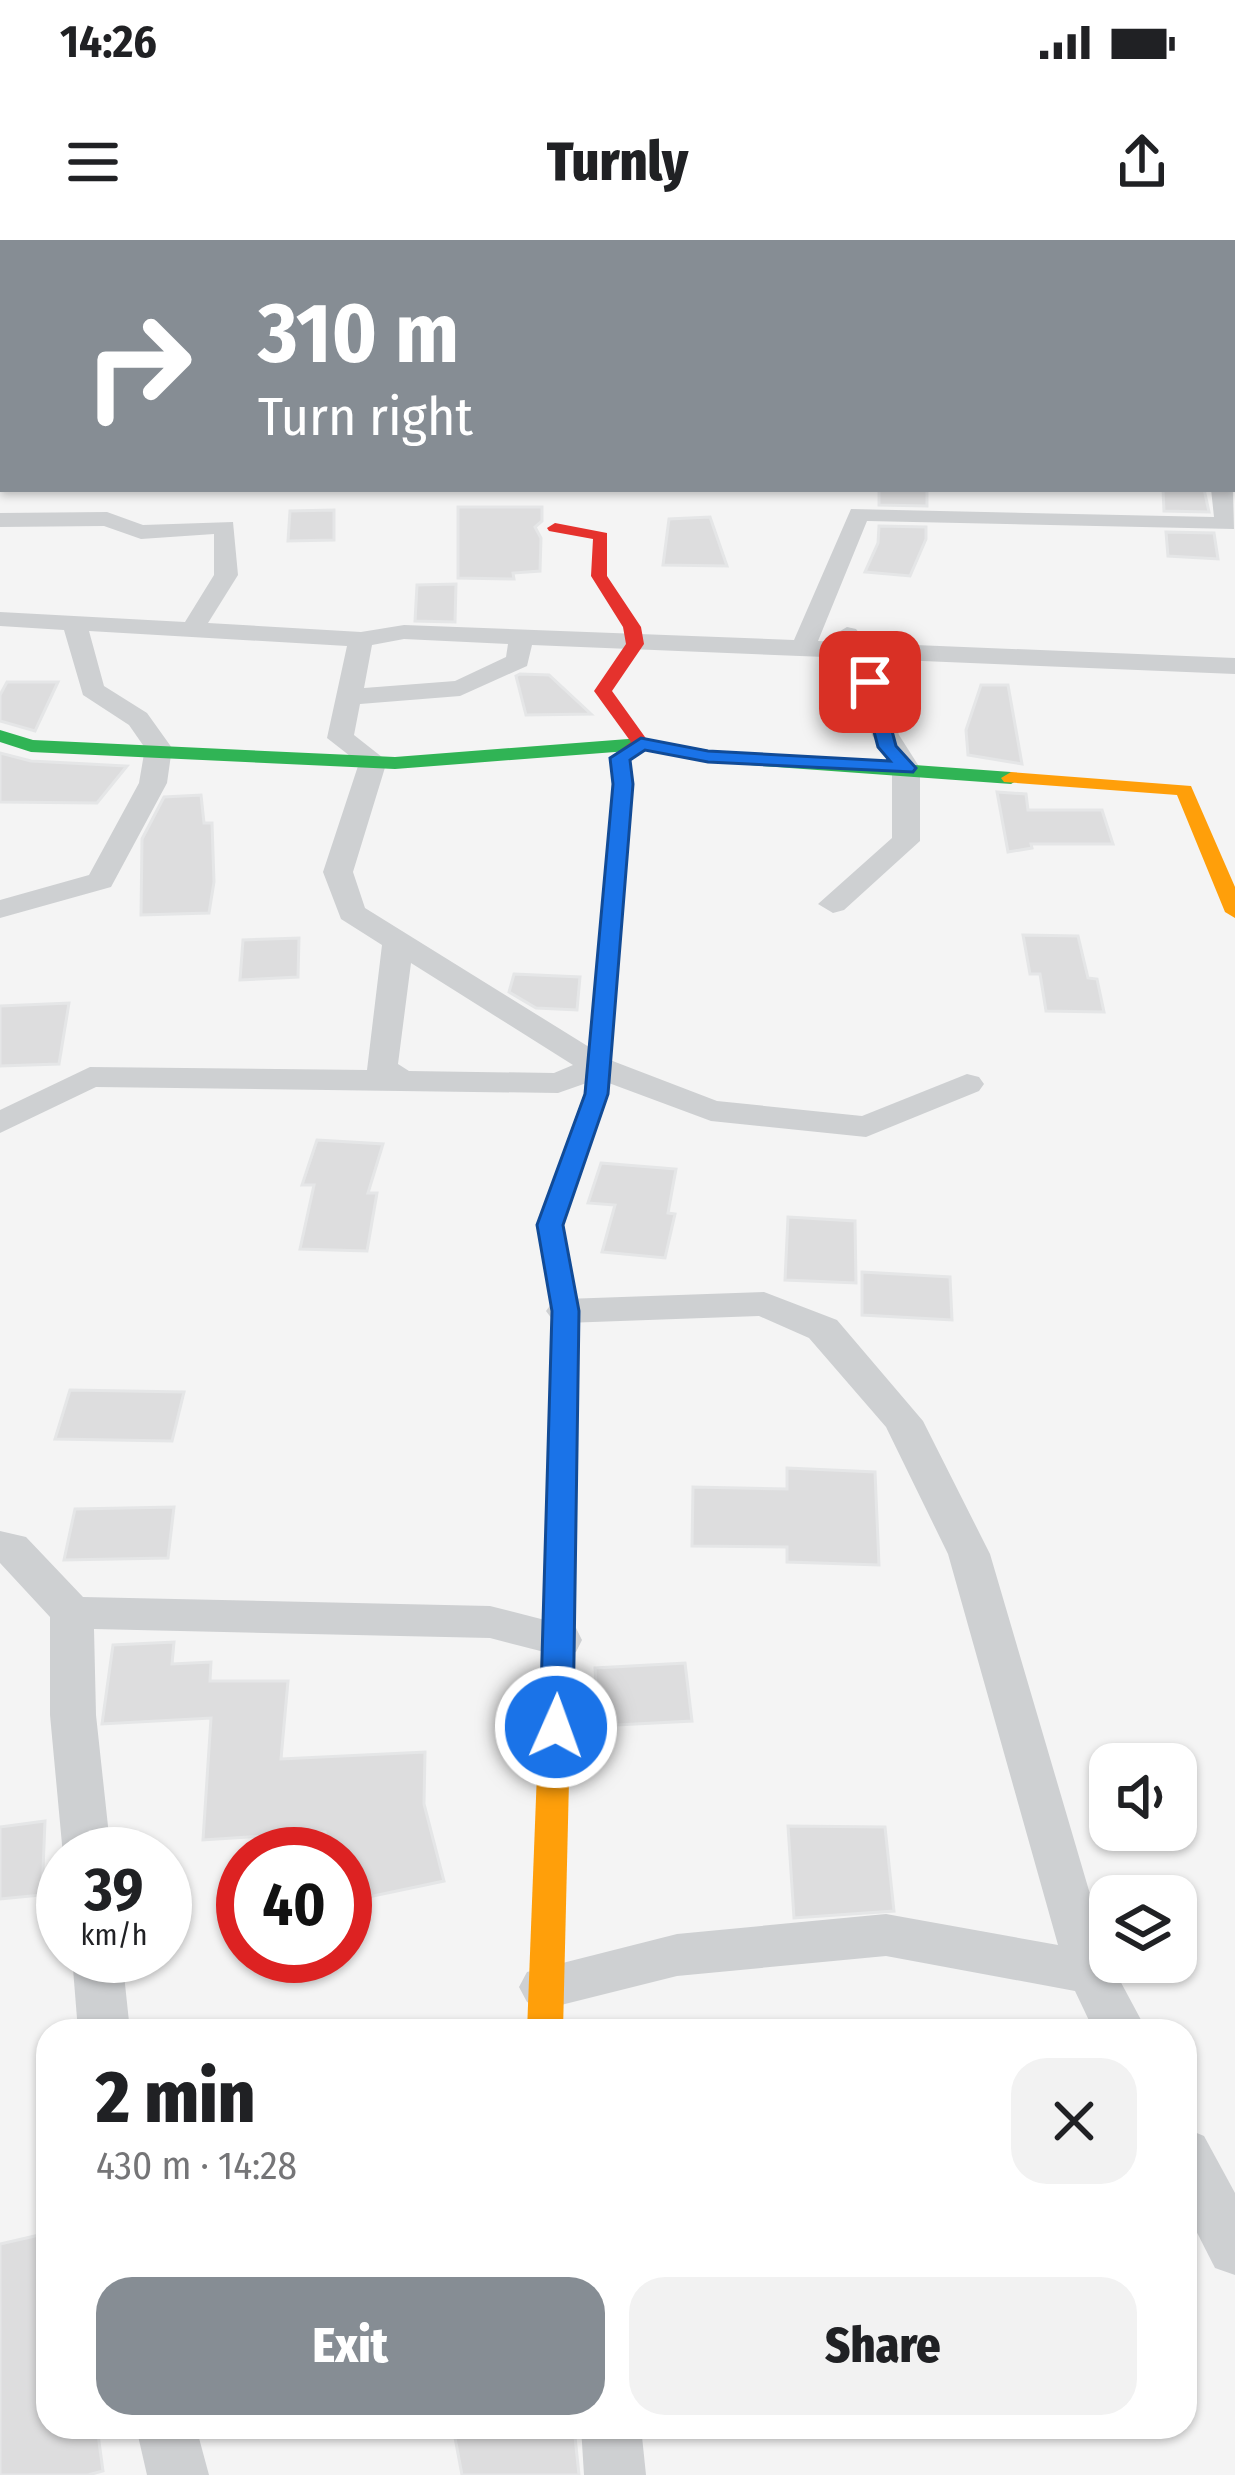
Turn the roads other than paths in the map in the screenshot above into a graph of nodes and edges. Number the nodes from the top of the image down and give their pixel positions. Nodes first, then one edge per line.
1 (1002, 492) edge
2 (1222, 492) edge
3 (1014, 515) junction
4 (0, 520) edge
5 (555, 528) dead end
6 (620, 608) junction
7 (823, 608) junction
8 (0, 619) edge
9 (75, 626) junction
10 (193, 628) junction
11 (533, 637) junction
12 (361, 639) junction
13 (634, 641) junction
14 (803, 648) junction
15 (862, 650) junction
16 (1125, 660) junction
17 (1235, 666) edge
18 (1235, 677) edge
19 (349, 697) junction
20 (0, 736) edge
21 (641, 744) junction
22 (158, 748) junction
23 (373, 761) junction
24 (906, 768) junction
25 (833, 904) dead end
26 (0, 909) edge
27 (1235, 912) edge
28 (398, 941) junction
29 (598, 1066) junction
30 (397, 1078) junction
31 (967, 1084) dead end
32 (0, 1123) edge
33 (566, 1311) junction
34 (0, 1546) edge
35 (72, 1613) junction
36 (560, 1640) junction
37 (84, 1827) edge
38 (1089, 1970) edge
39 (1089, 1973) edge
40 (100, 1983) edge
41 (1095, 1983) edge
42 (545, 2009) edge
43 (103, 2019) edge
44 (1115, 2019) edge
45 (1197, 2176) edge
46 (1235, 2249) edge
47 (169, 2439) edge
48 (612, 2439) edge
49 (178, 2475) edge
50 (615, 2475) edge

1 - 3 street
2 - 3 street
3 - 7 street
4 - 10 street
5 - 6 street
6 - 11 street
6 - 13 street
7 - 14 street
7 - 15 street
8 - 9 street
9 - 10 street
9 - 22 street
10 - 12 street
11 - 12 street
11 - 13 street
11 - 19 street
12 - 19 street
13 - 14 street
13 - 21 street
14 - 15 street
15 - 16 street
15 - 24 street
16 - 17 street
16 - 18 street
19 - 23 street
20 - 22 street
21 - 23 street
21 - 24 street
21 - 29 street
22 - 23 street
22 - 26 street
23 - 28 street
24 - 25 street
24 - 27 street
28 - 29 street
28 - 30 street
29 - 30 street
29 - 31 street
29 - 33 street
30 - 32 street
33 - 36 street
33 - 38 street
34 - 35 street
35 - 36 street
35 - 37 street
36 - 42 street
39 - 42 street
40 - 43 street
41 - 44 street
45 - 46 street
47 - 49 street
48 - 50 street

